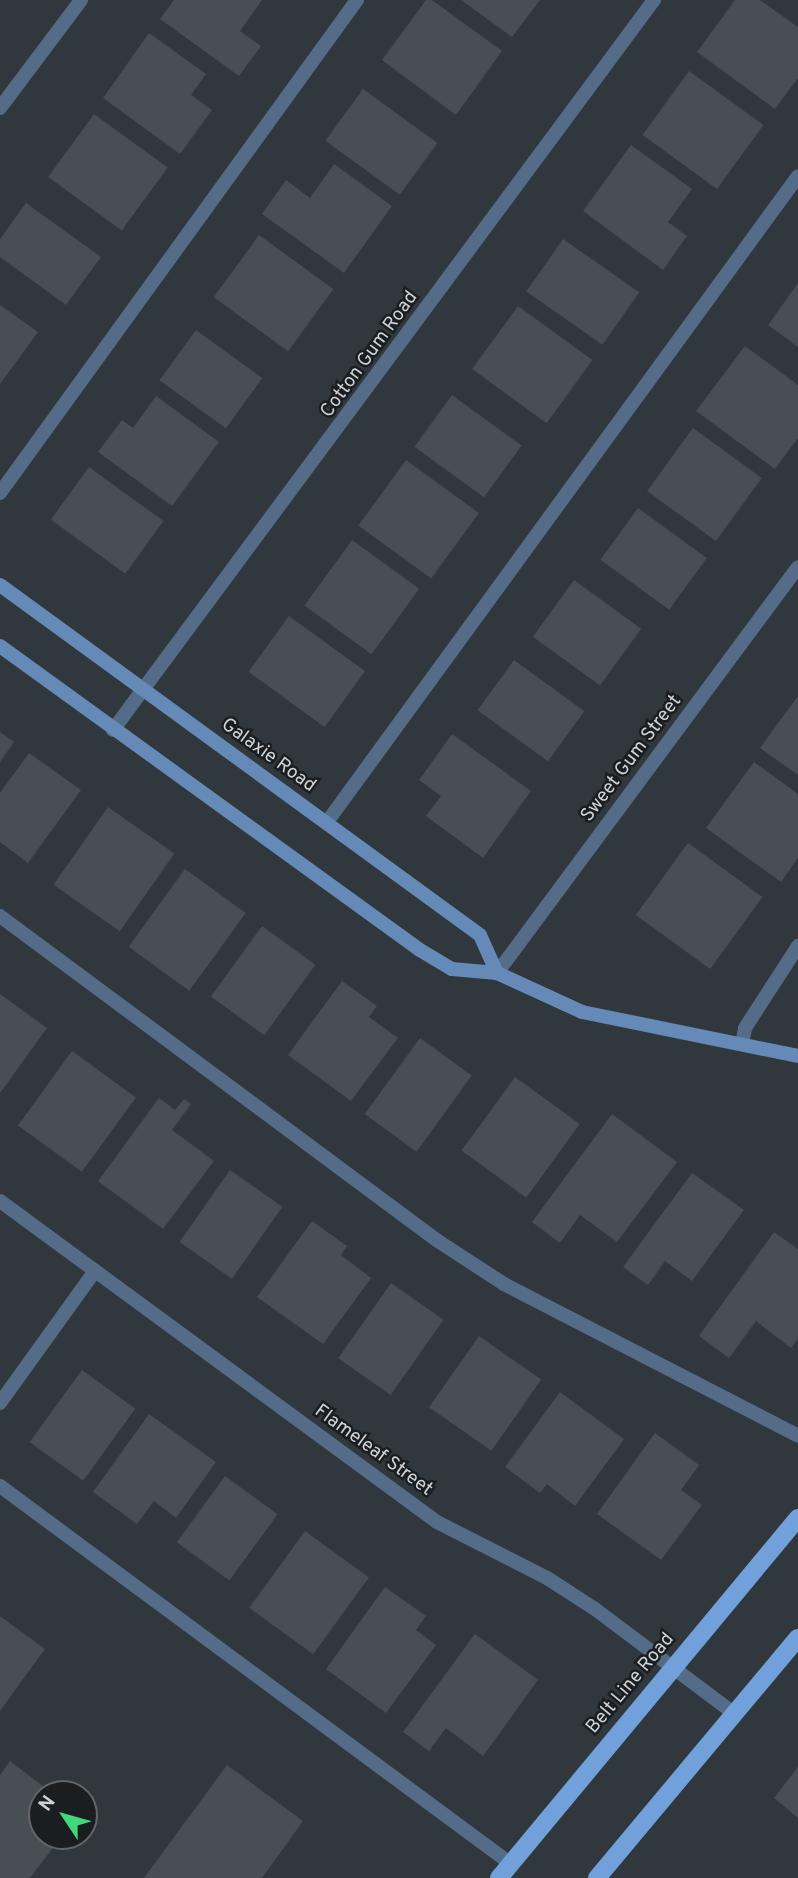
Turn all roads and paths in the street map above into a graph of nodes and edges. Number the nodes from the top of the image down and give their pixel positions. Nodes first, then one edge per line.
1 (80, 0) edge
2 (357, 0) edge
3 (654, 0) edge
4 (0, 108) edge
5 (798, 176) edge
6 (0, 493) edge
7 (798, 568) edge
8 (0, 585) edge
9 (0, 646) edge
10 (144, 690) junction
11 (113, 730) junction
12 (327, 822) junction
13 (0, 916) edge
14 (798, 946) edge
15 (496, 973) junction
16 (742, 1044) junction
17 (798, 1056) edge
18 (0, 1201) edge
19 (95, 1271) junction
20 (0, 1403) edge
21 (798, 1436) edge
22 (0, 1486) edge
23 (798, 1518) edge
24 (798, 1638) edge
25 (672, 1667) junction
26 (735, 1714) junction
27 (505, 1871) edge
28 (597, 1878) edge

1 - 4 street
2 - 6 street
3 - 10 street, Cotton Gum Road
5 - 12 street
7 - 15 street, Sweet Gum Street
8 - 10 street, Galaxie Road
9 - 11 street
10 - 11 street, Cotton Gum Road
10 - 12 street, Galaxie Road
11 - 15 street
12 - 15 street, Galaxie Road
13 - 21 street
14 - 16 street
15 - 16 street
16 - 17 street
18 - 19 street, Flameleaf Street
19 - 20 street
19 - 25 street, Flameleaf Street
22 - 27 street
23 - 25 main road, Belt Line Road
24 - 26 main road
25 - 26 street, Flameleaf Street
25 - 27 main road, Belt Line Road
26 - 28 main road

